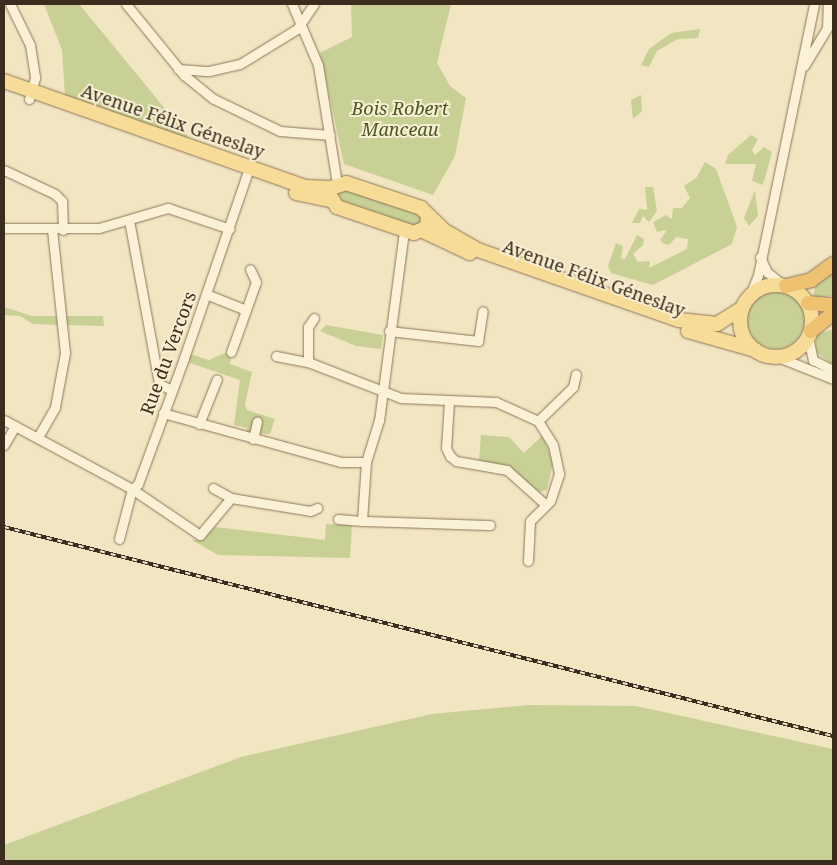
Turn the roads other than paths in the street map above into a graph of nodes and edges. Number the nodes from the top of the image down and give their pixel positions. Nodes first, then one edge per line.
1 (9, 4) edge
2 (126, 4) edge
3 (292, 4) edge
4 (314, 4) edge
5 (814, 4) edge
6 (828, 4) edge
7 (4, 6) edge
8 (302, 25) junction
9 (809, 28) junction
10 (825, 32) junction
11 (802, 68) junction
12 (178, 69) junction
13 (4, 81) edge
14 (4, 90) edge
15 (30, 95) junction
16 (330, 135) junction
17 (4, 170) edge
18 (248, 172) junction
19 (333, 191) junction
20 (428, 216) junction
21 (129, 220) junction
22 (4, 228) edge
23 (230, 228) junction
24 (52, 230) junction
25 (63, 230) junction
26 (404, 231) junction
27 (423, 231) junction
28 (760, 251) junction
29 (833, 264) edge
30 (250, 269) dead end
31 (784, 285) junction
32 (206, 294) junction
33 (750, 295) junction
34 (808, 303) junction
35 (833, 305) edge
36 (741, 309) junction
37 (246, 310) junction
38 (484, 311) dead end
39 (833, 313) edge
40 (314, 318) dead end
41 (833, 323) edge
42 (389, 330) junction
43 (809, 334) junction
44 (755, 350) junction
45 (231, 352) dead end
46 (276, 356) dead end
47 (778, 357) junction
48 (308, 362) junction
49 (833, 370) edge
50 (576, 374) dead end
51 (217, 379) dead end
52 (833, 379) edge
53 (172, 390) junction
54 (382, 392) junction
55 (449, 402) junction
56 (164, 413) junction
57 (4, 420) edge
58 (257, 421) dead end
59 (538, 421) junction
60 (199, 424) junction
61 (15, 426) junction
62 (38, 438) junction
63 (253, 439) junction
64 (4, 445) edge
65 (366, 462) junction
66 (213, 488) dead end
67 (132, 489) junction
68 (231, 498) junction
69 (546, 505) junction
70 (317, 508) dead end
71 (338, 519) dead end
72 (362, 520) junction
73 (490, 525) dead end
74 (119, 538) dead end
75 (528, 561) dead end

1 - 7 street
1 - 15 street
2 - 12 street
3 - 8 street
4 - 8 street
5 - 9 street
6 - 10 street
8 - 12 street
8 - 16 street
9 - 10 street
9 - 11 street
10 - 11 street
11 - 28 street
12 - 16 street
13 - 15 main road, Avenue Félix Géneslay
14 - 15 main road, Avenue Félix Géneslay
15 - 18 main road, Avenue Félix Géneslay
16 - 19 street
17 - 25 street
18 - 19 main road, Avenue Félix Géneslay
18 - 23 street, Rue du Vercors
19 - 20 main road, Avenue Félix Géneslay
19 - 26 main road
20 - 27 main road
20 - 36 main road, Avenue Félix Géneslay
21 - 23 street
21 - 25 street
21 - 53 street
22 - 24 street
23 - 32 street, Rue du Vercors
24 - 25 street
24 - 62 street
26 - 27 main road
26 - 42 street
27 - 44 main road, Avenue Félix Géneslay
28 - 31 street
28 - 33 street
29 - 31 highway
30 - 37 street
31 - 33 main road
31 - 34 main road
32 - 37 street
32 - 53 street, Rue du Vercors
33 - 36 main road
34 - 35 highway
34 - 43 main road
36 - 44 main road
37 - 45 street
38 - 42 street
39 - 43 highway
40 - 48 street
41 - 43 highway
42 - 54 street
43 - 47 main road
43 - 49 street
44 - 47 main road
46 - 48 street
47 - 52 street
48 - 54 street
50 - 59 street
51 - 60 street
53 - 56 street, Rue du Vercors
54 - 55 street
54 - 65 street
55 - 59 street
55 - 69 street
56 - 60 street
56 - 67 street, Rue du Vercors
57 - 61 street
58 - 63 street
59 - 69 street
60 - 63 street
61 - 62 street
61 - 64 street
62 - 67 street
63 - 65 street
65 - 72 street
66 - 68 street
67 - 68 street
67 - 74 street, Rue du Vercors
68 - 70 street
69 - 75 street
71 - 72 street
72 - 73 street

